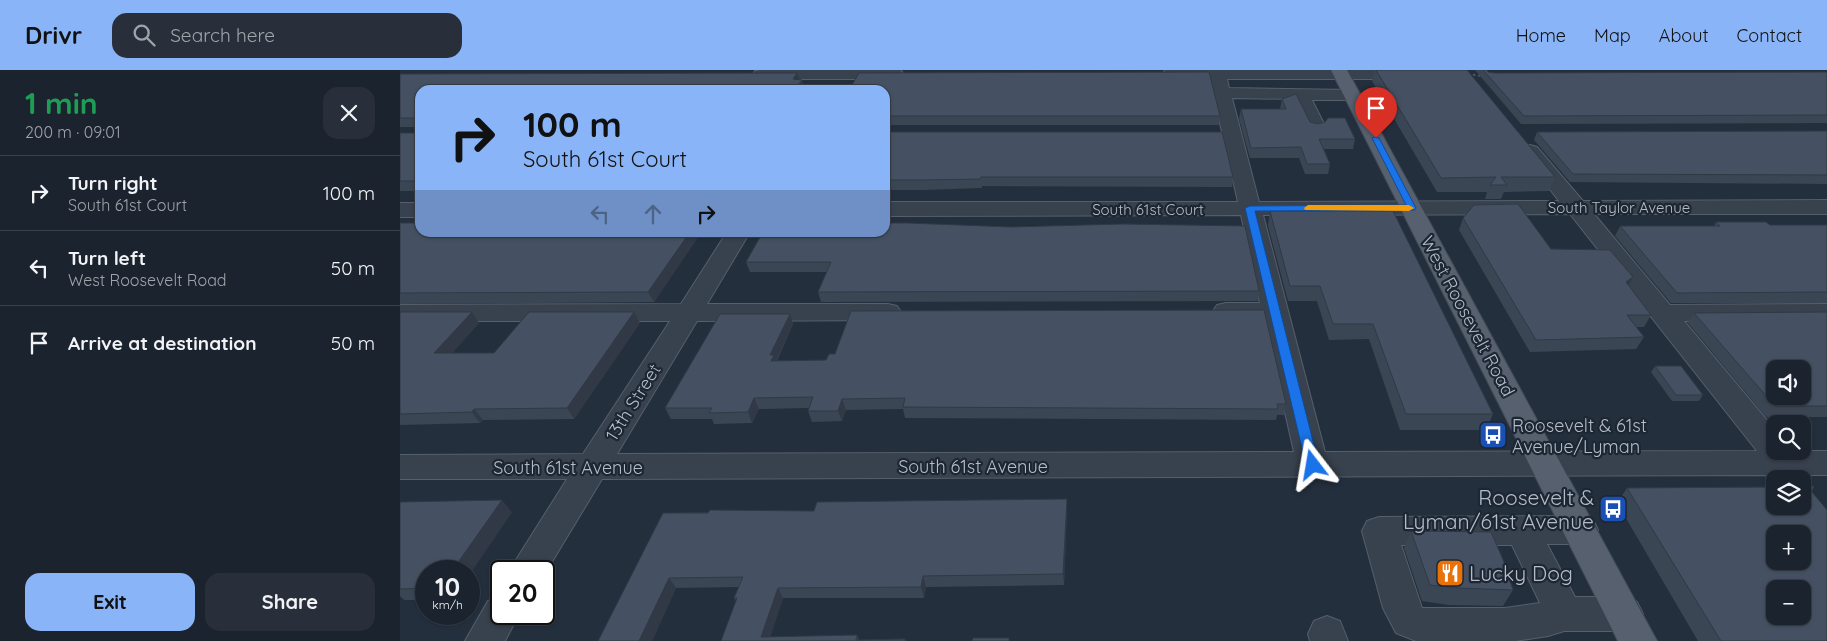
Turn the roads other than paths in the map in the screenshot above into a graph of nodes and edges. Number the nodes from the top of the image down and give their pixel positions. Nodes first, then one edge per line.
1 (840, 72) edge
2 (1341, 72) edge
3 (746, 74) edge
4 (910, 74) edge
5 (1158, 74) edge
6 (1475, 75) dead end
7 (1218, 79) edge
8 (832, 85) edge
9 (1300, 94) junction
10 (1352, 95) junction
11 (1316, 126) edge
12 (1515, 132) edge
13 (1827, 206) edge
14 (1576, 207) junction
15 (1250, 208) junction
16 (1412, 208) junction
17 (890, 209) edge
18 (400, 210) edge
19 (415, 210) edge
20 (737, 237) edge
21 (1206, 311) edge
22 (1275, 311) junction
23 (689, 312) junction
24 (910, 312) edge
25 (1827, 312) edge
26 (400, 313) edge
27 (1662, 313) junction
28 (1827, 463) edge
29 (1546, 464) junction
30 (1313, 465) junction
31 (400, 467) edge
32 (593, 467) junction
33 (1790, 470) edge
34 (1811, 473) edge
35 (1766, 479) edge
36 (1523, 530) junction
37 (1580, 530) junction
38 (534, 560) edge
39 (1564, 614) junction
40 (494, 625) edge
41 (1631, 628) edge
42 (484, 641) edge

1 - 3 street
1 - 4 street
1 - 8 street
2 - 6 street
2 - 7 street
2 - 10 main road, West Roosevelt Road
5 - 7 street
7 - 9 street
7 - 15 street
9 - 10 street
9 - 11 street
10 - 16 main road, West Roosevelt Road
12 - 14 street
13 - 14 street, South Taylor Avenue
14 - 16 street, South Taylor Avenue
14 - 27 street
15 - 16 street, South 61st Court
15 - 17 street, South 61st Court
15 - 22 street
16 - 29 main road, West Roosevelt Road
18 - 19 street
20 - 23 street, 13th Street
21 - 22 street
22 - 30 street
23 - 24 street
23 - 26 street
23 - 32 street, 13th Street
25 - 27 street
27 - 33 street
28 - 34 street, South 61st Avenue
29 - 30 street, South 61st Avenue
29 - 35 street, South 61st Avenue
29 - 37 main road, West Roosevelt Road
30 - 32 street, South 61st Avenue
31 - 32 street, South 61st Avenue
32 - 38 street, 13th Street
36 - 37 street
36 - 39 street
36 - 39 street
37 - 41 main road, West Roosevelt Road
39 - 41 street
40 - 42 street

